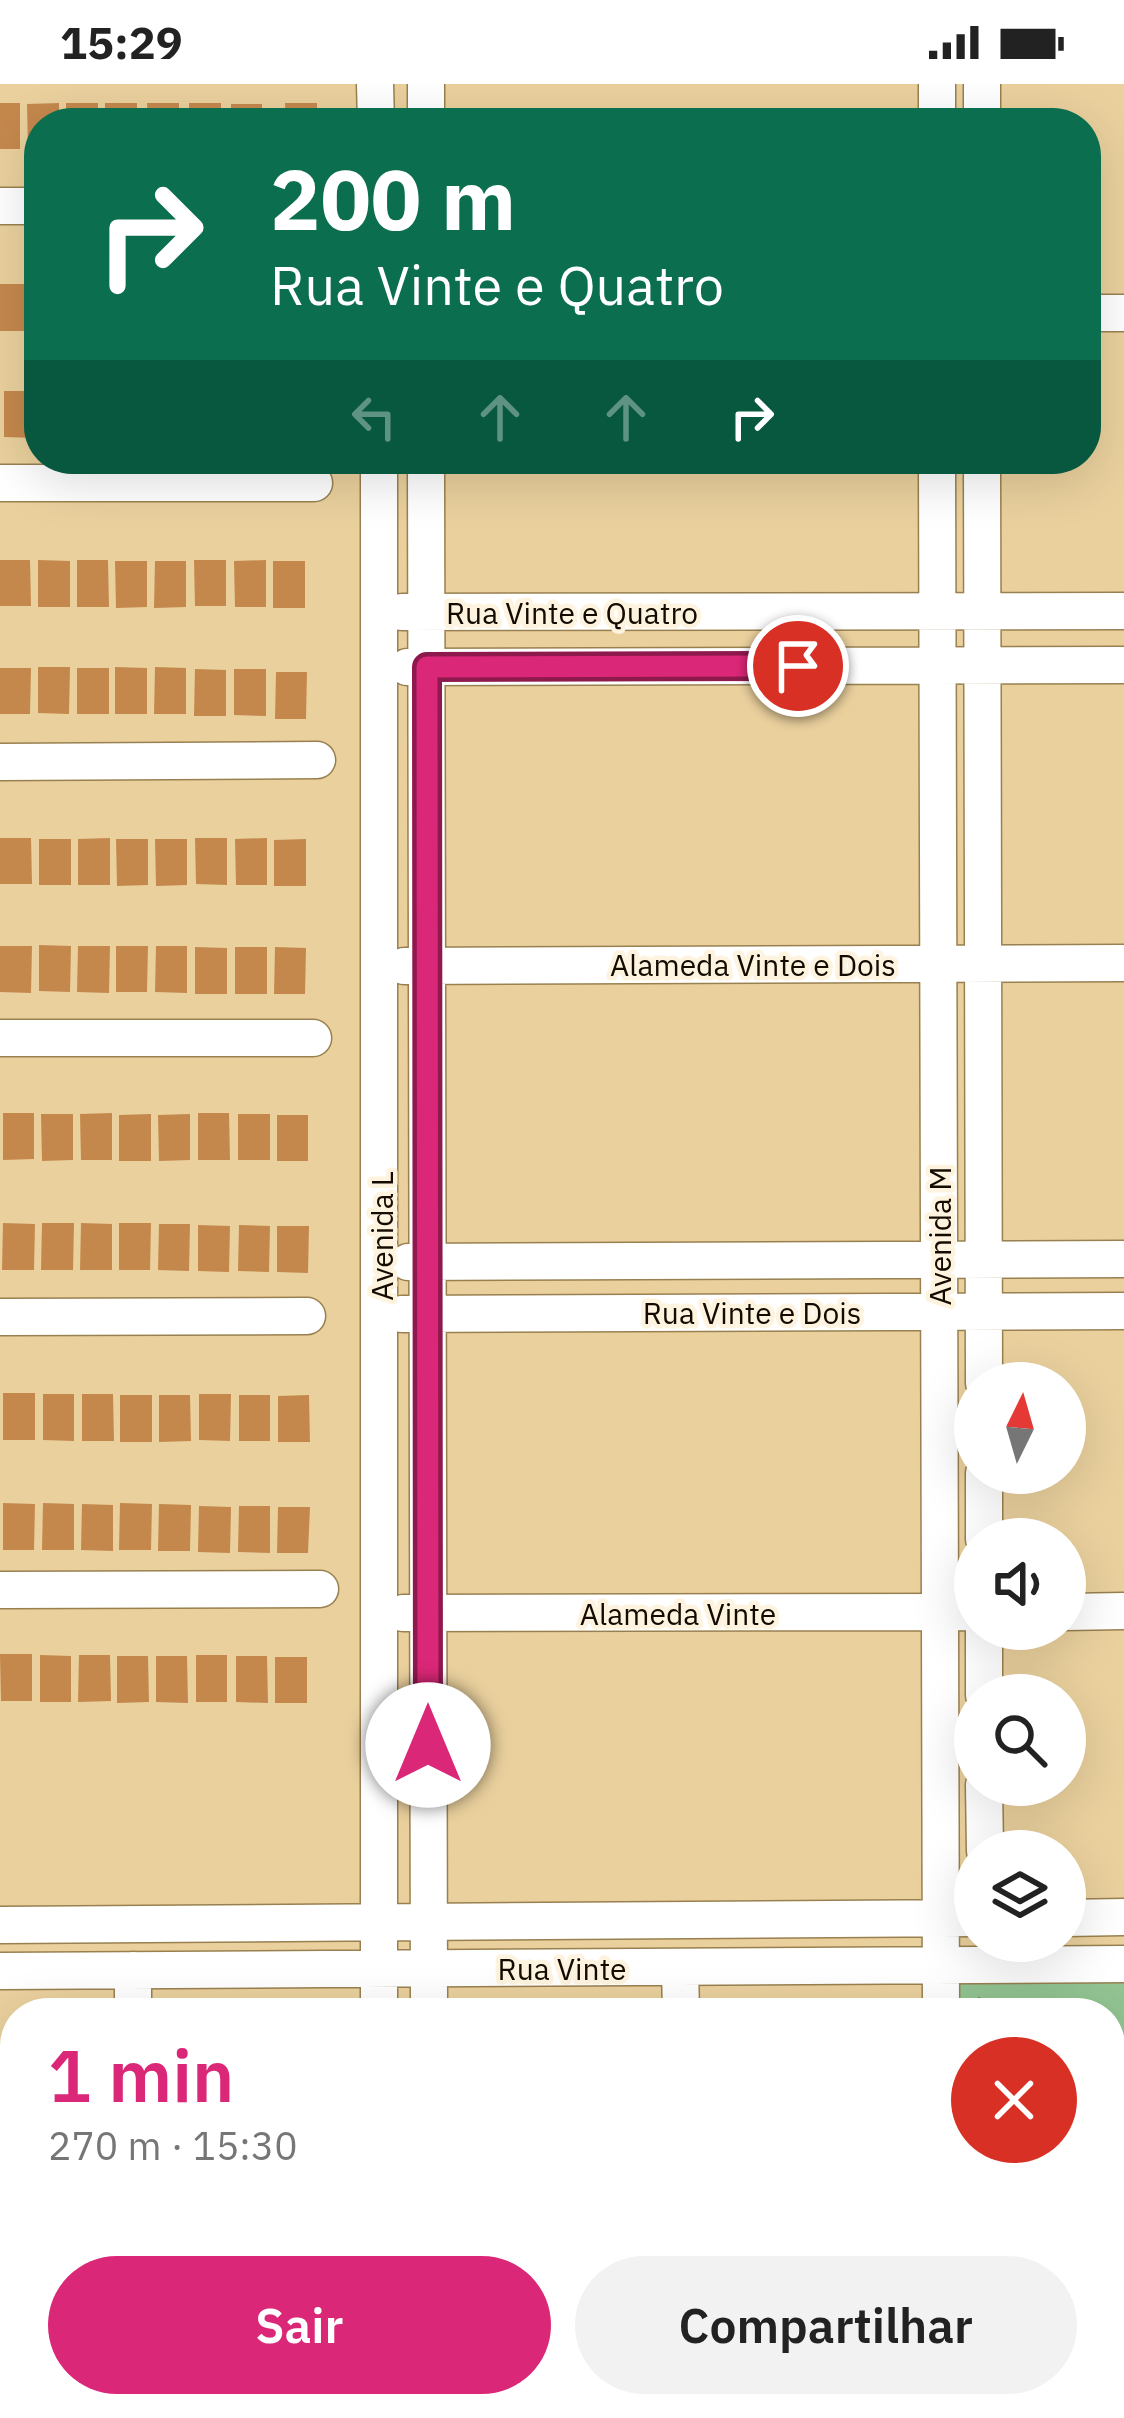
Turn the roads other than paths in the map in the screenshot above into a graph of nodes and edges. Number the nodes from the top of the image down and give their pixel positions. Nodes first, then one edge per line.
1 (379, 474) edge
2 (426, 474) edge
3 (937, 474) edge
4 (982, 474) edge
5 (0, 483) edge
6 (314, 483) dead end
7 (1124, 611) edge
8 (426, 612) junction
9 (938, 612) junction
10 (982, 612) junction
11 (380, 613) junction
12 (982, 665) junction
13 (1124, 665) edge
14 (938, 666) junction
15 (379, 667) junction
16 (427, 667) junction
17 (317, 760) dead end
18 (0, 762) edge
19 (1124, 963) edge
20 (427, 964) junction
21 (938, 964) junction
22 (982, 964) junction
23 (382, 967) junction
24 (0, 1038) edge
25 (313, 1038) dead end
26 (1124, 1258) edge
27 (939, 1259) junction
28 (983, 1259) junction
29 (381, 1262) junction
30 (427, 1262) junction
31 (939, 1311) junction
32 (984, 1311) junction
33 (1124, 1311) edge
34 (427, 1313) junction
35 (381, 1314) junction
36 (307, 1316) dead end
37 (0, 1317) edge
38 (984, 1362) edge
39 (954, 1549) edge
40 (320, 1589) dead end
41 (0, 1590) edge
42 (1124, 1611) edge
43 (954, 1612) edge
44 (1086, 1612) edge
45 (381, 1613) junction
46 (428, 1614) junction
47 (958, 1650) edge
48 (958, 1830) edge
49 (1124, 1917) edge
50 (954, 1918) edge
51 (1086, 1918) edge
52 (429, 1922) junction
53 (379, 1923) junction
54 (0, 1925) edge
55 (954, 1929) edge
56 (1086, 1961) edge
57 (955, 1962) edge
58 (1124, 1964) edge
59 (941, 1966) junction
60 (680, 1967) junction
61 (379, 1969) junction
62 (429, 1969) junction
63 (0, 1970) edge
64 (133, 1970) junction
65 (134, 1998) edge
66 (380, 1998) edge
67 (429, 1998) edge
68 (681, 1998) edge
69 (941, 1998) edge

1 - 11 street, Avenida L
2 - 8 street, Avenida L
3 - 9 street, Avenida M
4 - 10 street, Avenida M
5 - 6 street
7 - 10 street, Rua Vinte e Quatro
8 - 9 street, Rua Vinte e Quatro
8 - 11 street, Rua Vinte e Quatro
8 - 16 street, Avenida L
9 - 10 street, Rua Vinte e Quatro
9 - 14 street, Avenida M
10 - 12 street, Avenida M
11 - 15 street, Avenida L
12 - 13 street, Rua Vinte e Quatro
12 - 14 street, Rua Vinte e Quatro
12 - 22 street, Avenida M
14 - 16 street, Rua Vinte e Quatro
14 - 21 street, Avenida M
15 - 16 street, Rua Vinte e Quatro
15 - 23 street, Avenida L
16 - 20 street, Avenida L
17 - 18 street
19 - 22 street, Alameda Vinte e Dois
20 - 21 street, Alameda Vinte e Dois
20 - 23 street, Alameda Vinte e Dois
20 - 30 street, Avenida L
21 - 22 street, Alameda Vinte e Dois
21 - 27 street, Avenida M
22 - 28 street, Avenida M
23 - 29 street, Avenida L
24 - 25 street
26 - 28 street, Rua Vinte e Dois
27 - 28 street, Rua Vinte e Dois
27 - 30 street, Rua Vinte e Dois
27 - 31 street, Avenida M
28 - 32 street, Avenida M
29 - 30 street, Rua Vinte e Dois
29 - 35 street, Avenida L
30 - 34 street, Avenida L
31 - 32 street, Rua Vinte e Dois
31 - 34 street, Rua Vinte e Dois
31 - 39 street, Avenida M
32 - 33 street, Rua Vinte e Dois
32 - 38 street, Avenida M
34 - 35 street, Rua Vinte e Dois
34 - 46 street, Avenida L
35 - 45 street, Avenida L
36 - 37 street
40 - 41 street
42 - 44 street
43 - 46 street, Alameda Vinte
45 - 46 street, Alameda Vinte
45 - 53 street, Avenida L
46 - 52 street, Avenida L
47 - 48 street, Avenida M
49 - 51 street
50 - 52 street, Rua Vinte
52 - 53 street, Rua Vinte
52 - 62 street, Avenida L
53 - 54 street, Rua Vinte
53 - 61 street, Avenida L
55 - 59 street, Avenida M
56 - 58 street, Rua Vinte
57 - 59 street, Rua Vinte
59 - 60 street, Rua Vinte
59 - 69 street, Avenida M
60 - 62 street, Rua Vinte
60 - 68 street
61 - 62 street, Rua Vinte
61 - 64 street, Rua Vinte
61 - 66 street, Avenida L
62 - 67 street, Avenida L
63 - 64 street, Rua Vinte
64 - 65 street

